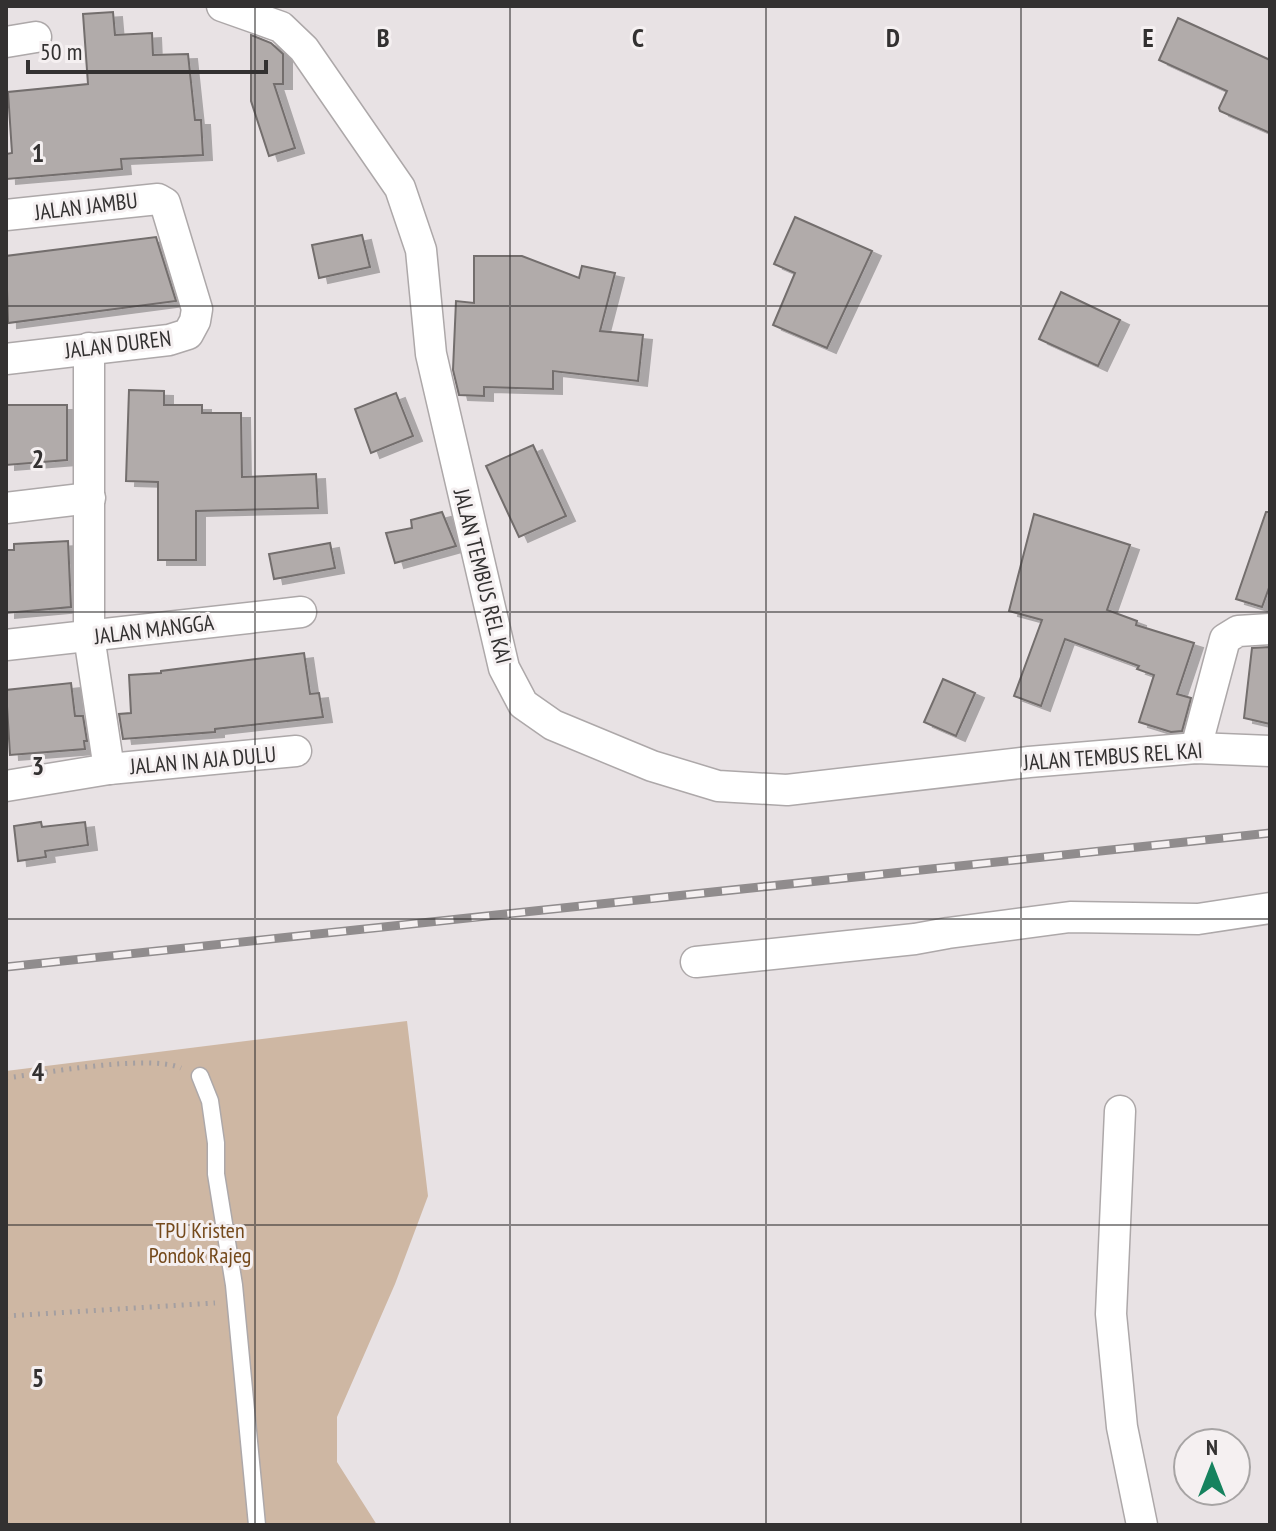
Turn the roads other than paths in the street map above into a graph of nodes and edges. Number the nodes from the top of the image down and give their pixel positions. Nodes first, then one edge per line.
1 (222, 6) edge
2 (36, 37) dead end
3 (6, 42) edge
4 (165, 203) joint
5 (6, 215) edge
6 (89, 348) junction
7 (6, 359) edge
8 (90, 498) junction
9 (6, 508) edge
10 (301, 612) dead end
11 (1270, 629) edge
12 (89, 636) junction
13 (6, 645) edge
14 (1196, 748) junction
15 (296, 751) dead end
16 (1270, 751) edge
17 (109, 769) junction
18 (6, 786) edge
19 (1270, 908) edge
20 (696, 962) dead end
21 (200, 1076) road end
22 (1120, 1111) dead end
23 (257, 1525) edge
24 (1142, 1525) edge

1 - 14 street, JALAN TEMBUS REL KAI
2 - 3 street
4 - 5 street, JALAN JAMBU
4 - 6 street, JALAN DUREN
6 - 7 street, JALAN DUREN
6 - 8 street
8 - 9 street
8 - 12 street
10 - 12 street, JALAN MANGGA
11 - 14 street
12 - 13 street, JALAN MANGGA
12 - 17 street
14 - 16 street, JALAN TEMBUS REL KAI
15 - 17 street, JALAN IN AJA DULU
17 - 18 street, JALAN IN AJA DULU
19 - 20 street
21 - 23 lane
22 - 24 street

